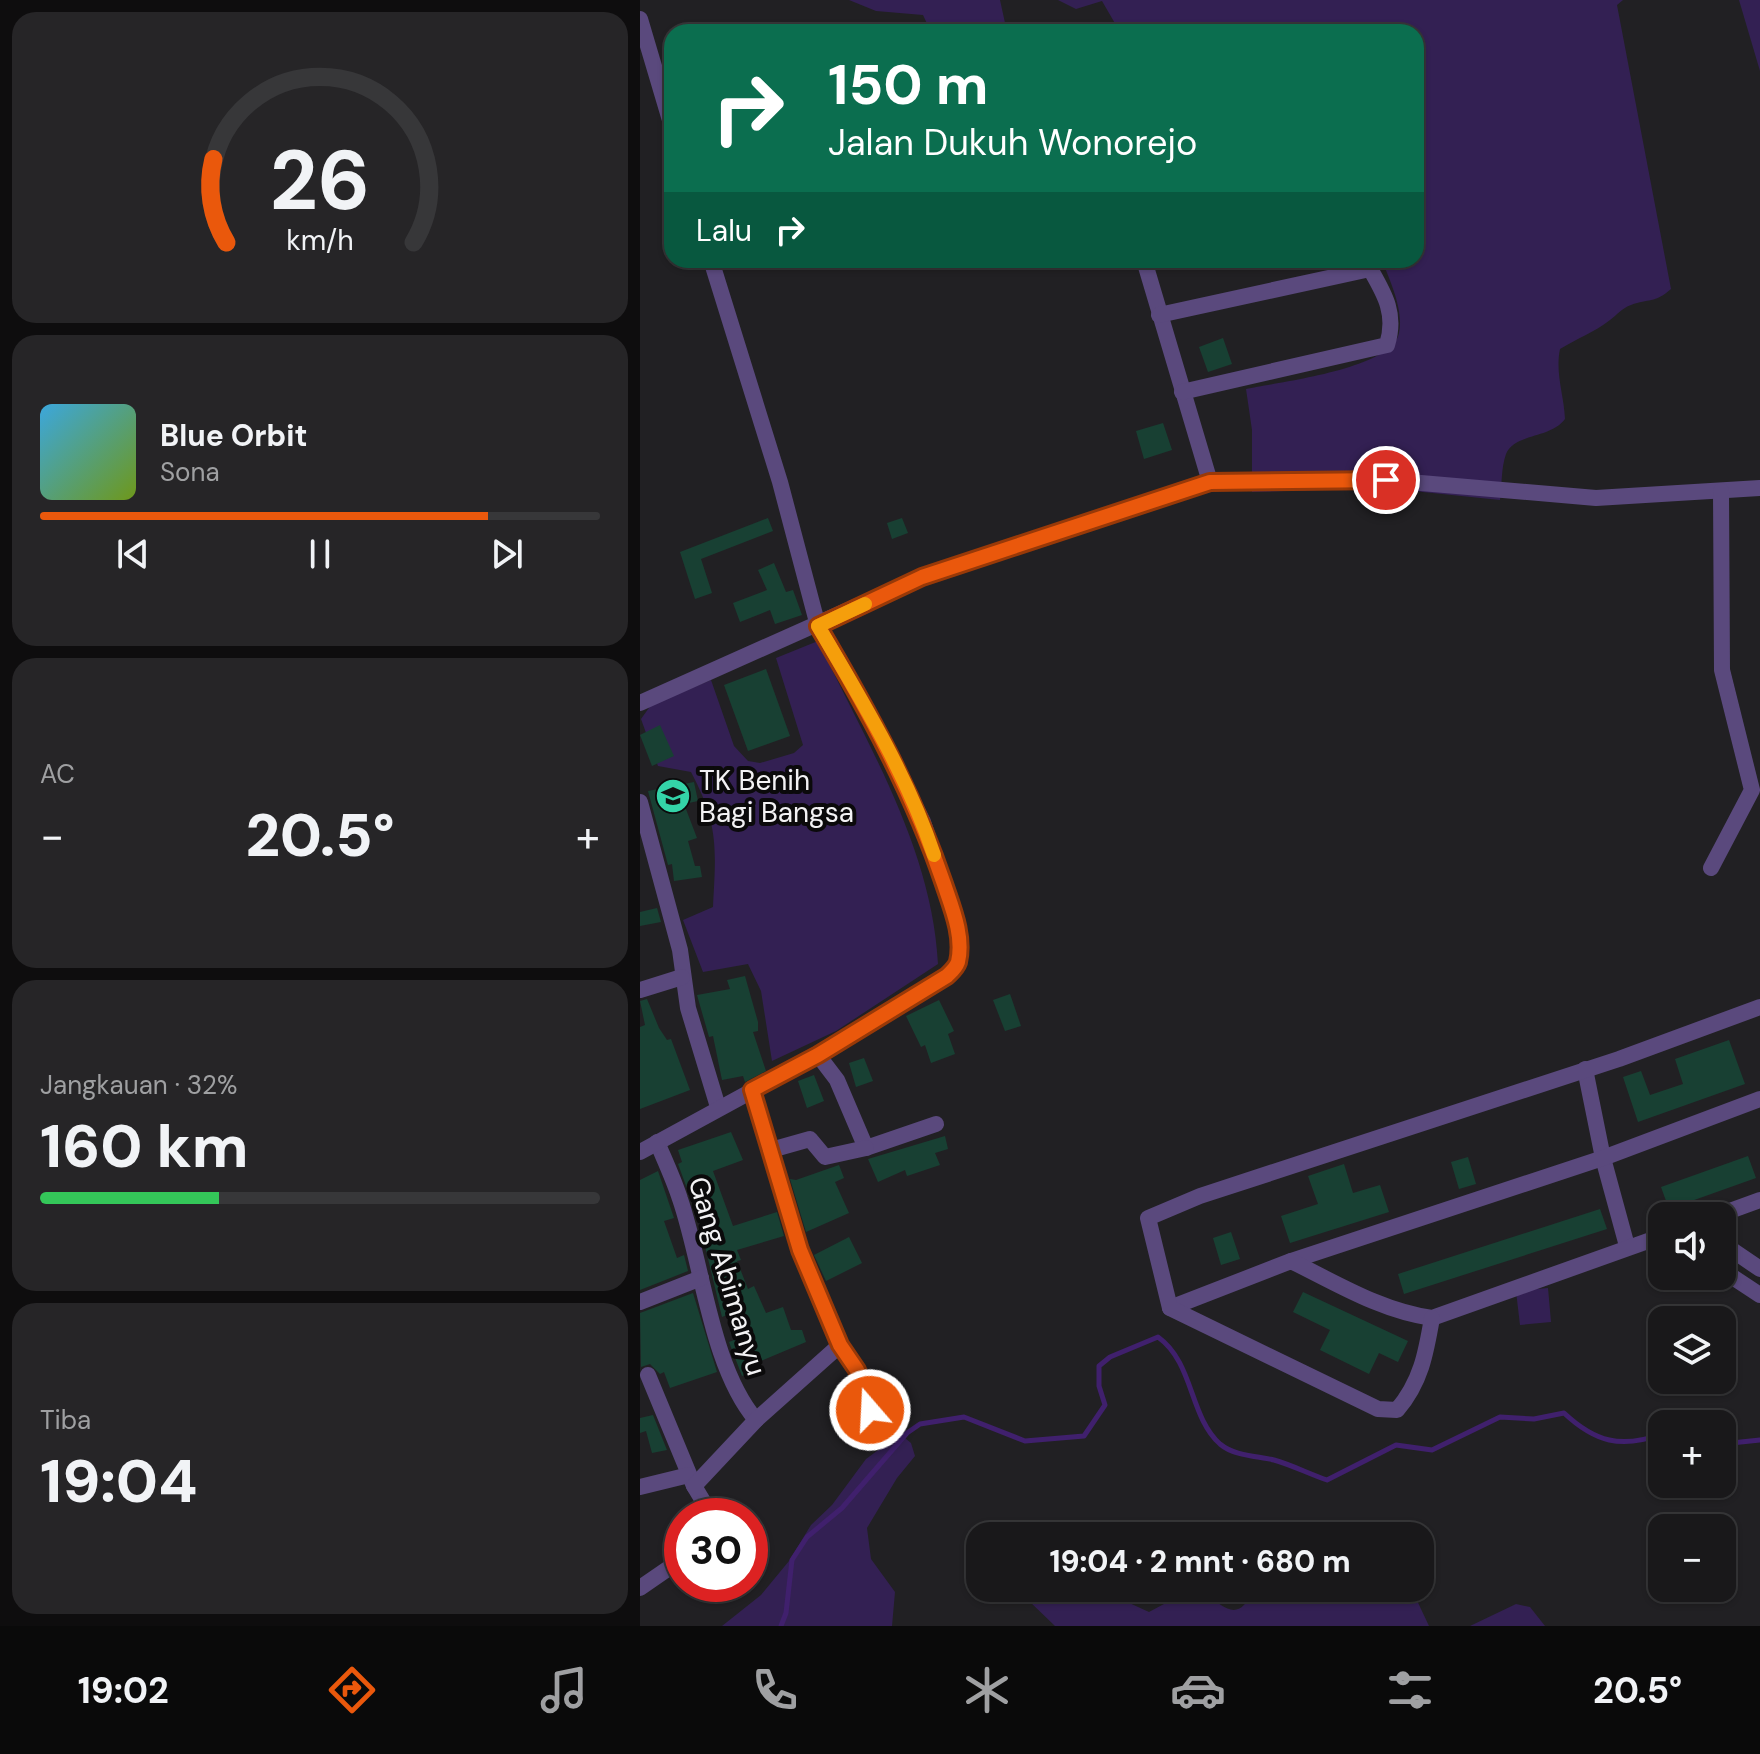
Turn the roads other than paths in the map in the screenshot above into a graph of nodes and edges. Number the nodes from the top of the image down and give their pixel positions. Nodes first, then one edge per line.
1 (640, 19) edge
2 (664, 100) edge
3 (713, 268) edge
4 (1146, 268) edge
5 (1352, 268) edge
6 (1370, 268) edge
7 (1159, 315) junction
8 (1182, 392) junction
9 (1210, 482) junction
10 (1760, 488) edge
11 (1721, 491) junction
12 (818, 626) junction
13 (640, 703) edge
14 (640, 802) edge
15 (1711, 868) dead end
16 (682, 977) junction
17 (640, 990) edge
18 (1760, 1007) edge
19 (818, 1055) junction
20 (1585, 1069) junction
21 (752, 1090) junction
22 (1760, 1099) edge
23 (718, 1107) junction
24 (936, 1124) dead end
25 (657, 1142) junction
26 (866, 1148) junction
27 (771, 1150) junction
28 (640, 1152) edge
29 (1603, 1158) junction
30 (1760, 1200) edge
31 (1736, 1209) edge
32 (1648, 1240) edge
33 (1627, 1246) junction
34 (1736, 1253) edge
35 (1291, 1261) junction
36 (1760, 1269) edge
37 (701, 1278) junction
38 (1736, 1279) edge
39 (1760, 1295) edge
40 (640, 1302) edge
41 (1170, 1308) junction
42 (1432, 1318) junction
43 (840, 1345) junction
44 (648, 1375) dead end
45 (870, 1410) dead end
46 (756, 1420) junction
47 (691, 1480) junction
48 (640, 1487) edge
49 (702, 1498) edge
50 (664, 1571) edge
51 (640, 1588) edge

1 - 2 street
3 - 12 street
4 - 7 street
5 - 7 street
6 - 8 street
7 - 8 street
8 - 9 street
9 - 11 street
9 - 12 street
10 - 11 street
11 - 15 street
12 - 13 street
12 - 19 street
14 - 16 street
16 - 17 street
16 - 23 street
18 - 20 street
19 - 21 street
19 - 26 street
20 - 29 street
20 - 41 street
21 - 23 street
21 - 27 street
22 - 29 street
23 - 25 street
24 - 26 street
25 - 28 street
25 - 37 street, Gang Abimanyu
26 - 27 street
27 - 43 street
29 - 33 street
29 - 35 street
30 - 31 street
32 - 33 street
33 - 42 street
34 - 36 street
35 - 41 street
35 - 42 street
37 - 40 street
37 - 46 street, Gang Abimanyu
38 - 39 street
41 - 42 street
43 - 45 street
43 - 46 street
44 - 47 street
46 - 47 street
47 - 48 street
47 - 49 street
50 - 51 street

